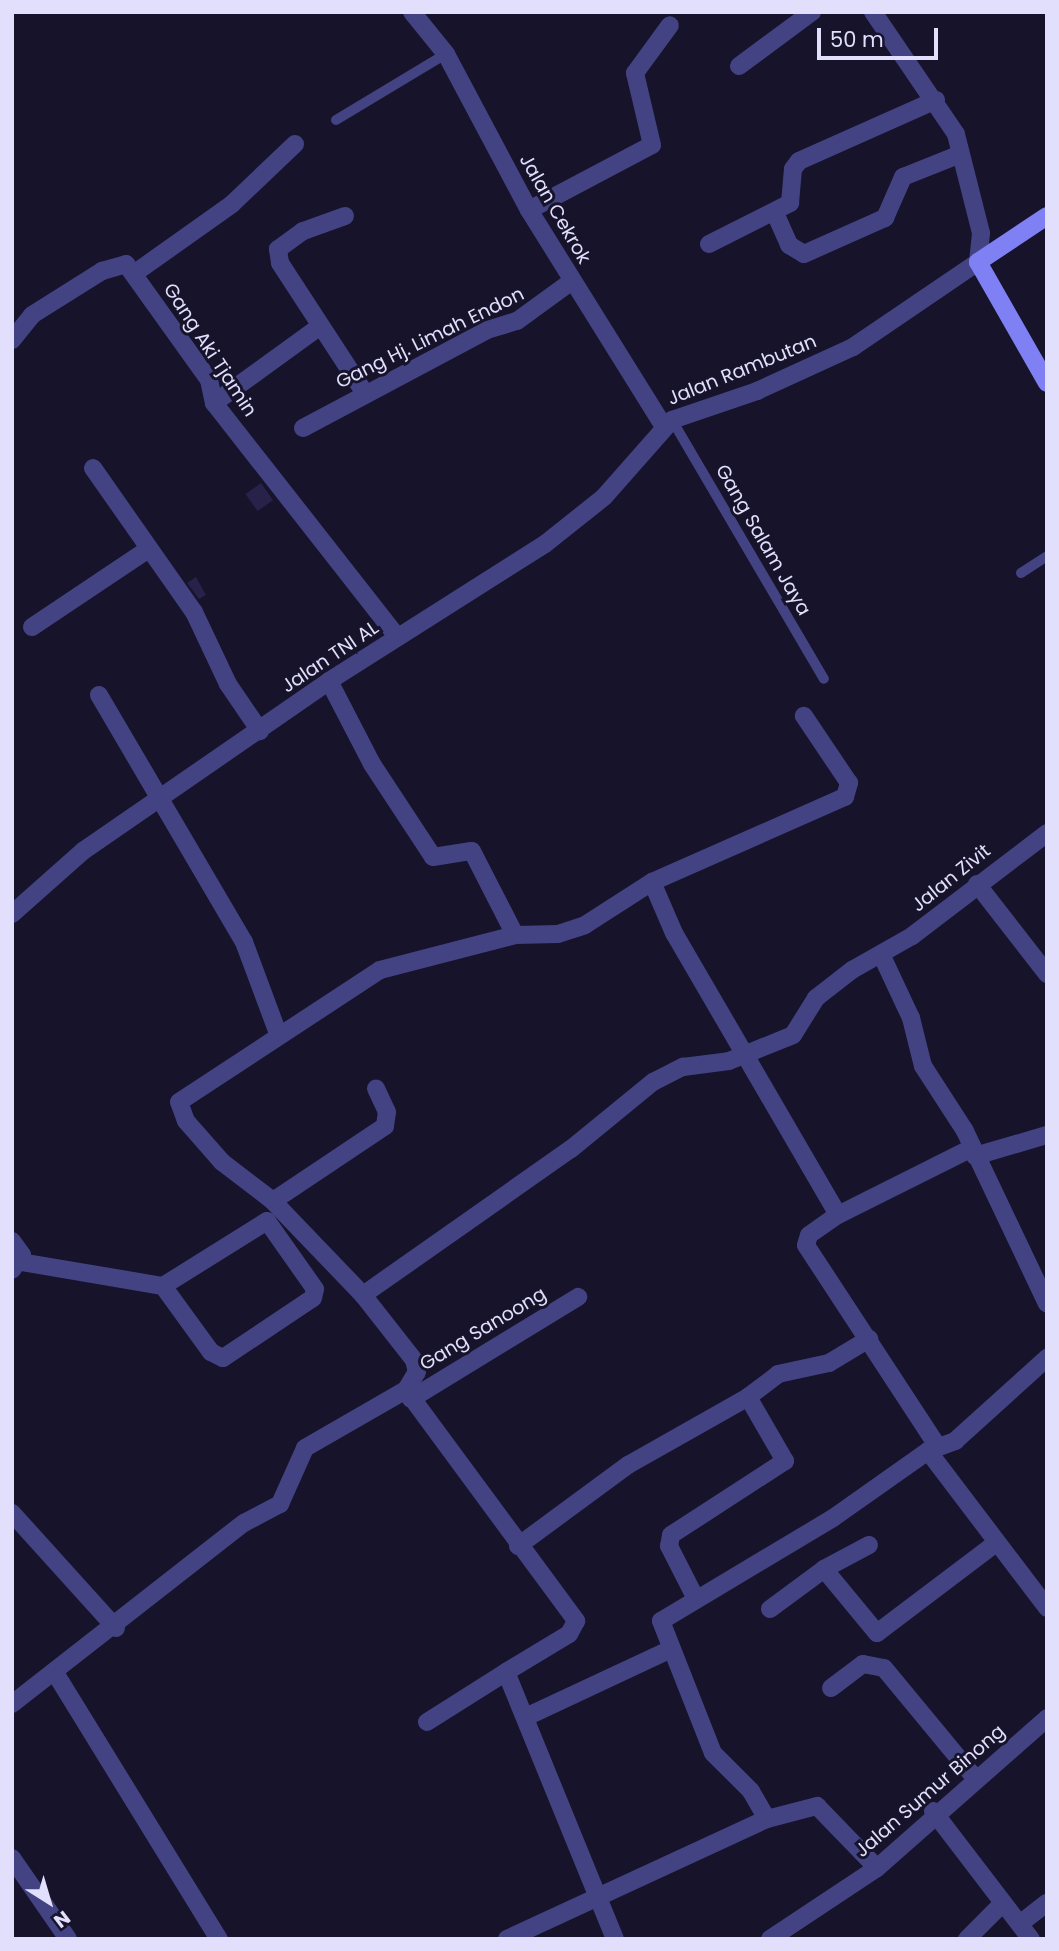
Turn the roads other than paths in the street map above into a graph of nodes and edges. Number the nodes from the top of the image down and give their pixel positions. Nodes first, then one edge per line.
1 (412, 12) edge
2 (812, 12) edge
3 (873, 12) edge
4 (670, 24) dead end
5 (446, 54) junction
6 (739, 66) dead end
7 (936, 100) junction
8 (336, 120) dead end
9 (295, 144) dead end
10 (958, 155) junction
11 (529, 210) junction
12 (775, 213) junction
13 (345, 216) dead end
14 (1047, 216) edge
15 (709, 244) dead end
16 (978, 262) junction
17 (135, 273) junction
18 (572, 281) junction
19 (319, 327) junction
20 (12, 340) edge
21 (1047, 383) edge
22 (365, 392) junction
23 (214, 403) junction
24 (668, 423) junction
25 (303, 428) dead end
26 (93, 468) dead end
27 (147, 550) junction
28 (1047, 556) edge
29 (1021, 573) dead end
30 (32, 627) dead end
31 (397, 636) junction
32 (824, 679) dead end
33 (328, 681) junction
34 (99, 695) dead end
35 (804, 716) dead end
36 (260, 731) junction
37 (160, 798) junction
38 (1047, 833) edge
39 (652, 882) junction
40 (976, 884) junction
41 (12, 914) edge
42 (515, 935) junction
43 (881, 954) junction
44 (1047, 974) edge
45 (279, 1036) junction
46 (744, 1054) junction
47 (376, 1088) dead end
48 (1047, 1135) edge
49 (974, 1152) junction
50 (273, 1201) junction
51 (838, 1214) junction
52 (20, 1258) edge
53 (163, 1286) junction
54 (363, 1295) junction
55 (578, 1297) dead end
56 (1047, 1304) edge
57 (869, 1339) junction
58 (1047, 1358) edge
59 (408, 1394) junction
60 (748, 1396) junction
61 (933, 1449) junction
62 (12, 1513) edge
63 (996, 1543) junction
64 (869, 1545) dead end
65 (518, 1546) junction
66 (824, 1569) junction
67 (695, 1597) junction
68 (1047, 1608) edge
69 (770, 1609) dead end
70 (116, 1628) junction
71 (668, 1650) junction
72 (506, 1672) junction
73 (57, 1676) junction
74 (831, 1688) dead end
75 (12, 1704) edge
76 (528, 1716) junction
77 (1047, 1718) edge
78 (427, 1722) dead end
79 (975, 1778) junction
80 (933, 1811) junction
81 (767, 1819) junction
82 (12, 1858) edge
83 (877, 1868) junction
84 (596, 1901) junction
85 (1003, 1903) junction
86 (1047, 1903) edge
87 (1021, 1923) junction
88 (68, 1939) edge
89 (219, 1939) edge
90 (507, 1939) edge
91 (615, 1939) edge
92 (770, 1939) edge
93 (967, 1939) edge
94 (1031, 1939) edge

1 - 5 street, Jalan Cekrok
2 - 6 street
3 - 7 street
4 - 11 street
5 - 8 lane
5 - 11 street, Jalan Cekrok
7 - 10 street
7 - 12 street
9 - 17 street
10 - 12 street
10 - 16 street
11 - 18 street, Jalan Cekrok
12 - 15 street
13 - 19 street
14 - 16 main road
16 - 21 main road
16 - 24 street, Jalan Rambutan
17 - 20 street
17 - 23 street, Gang Aki Tjamin
18 - 22 street, Gang Hj. Limah Endon
18 - 24 street, Jalan Cekrok
19 - 22 street
19 - 23 street
22 - 25 street, Gang Hj. Limah Endon
23 - 31 street, Gang Aki Tjamin
24 - 31 street, Jalan TNI AL
24 - 32 lane, Gang Salam Jaya
26 - 27 street
27 - 30 street
27 - 36 street
28 - 29 lane
31 - 33 street, Jalan TNI AL
33 - 36 street, Jalan TNI AL
33 - 42 street
34 - 37 street
35 - 39 street
36 - 37 street, Jalan TNI AL
37 - 41 street, Jalan TNI AL
37 - 45 street
38 - 40 street, Jalan Zivit
39 - 42 street
39 - 46 street
40 - 43 street, Jalan Zivit
40 - 44 street
42 - 45 street
43 - 46 street, Jalan Zivit
43 - 49 street
45 - 50 street
46 - 51 street
46 - 54 street, Jalan Zivit
47 - 50 street
48 - 49 street
49 - 51 street
49 - 56 street
50 - 54 street
51 - 57 street
52 - 53 street
53 - 53 street
54 - 59 street
55 - 59 street, Gang Sanoong
57 - 60 street
57 - 61 street
58 - 61 street
59 - 65 street
59 - 70 street, Gang Sanoong
60 - 65 street
60 - 67 street
61 - 63 street
61 - 67 street
62 - 70 street
63 - 66 street
63 - 68 street
64 - 66 street
65 - 72 street
66 - 69 street
67 - 71 street
70 - 73 street, Gang Sanoong
71 - 76 street
71 - 81 street
72 - 76 street
72 - 78 street
73 - 75 street, Gang Sanoong
73 - 89 street
74 - 79 street
76 - 84 street
77 - 79 street, Jalan Sumur Binong
79 - 80 street, Jalan Sumur Binong
80 - 83 street, Jalan Sumur Binong
80 - 85 street
81 - 83 street
81 - 84 street
82 - 88 street
83 - 92 street, Jalan Sumur Binong
84 - 90 street
84 - 91 street
85 - 87 street
85 - 93 street
86 - 87 street
87 - 94 street

